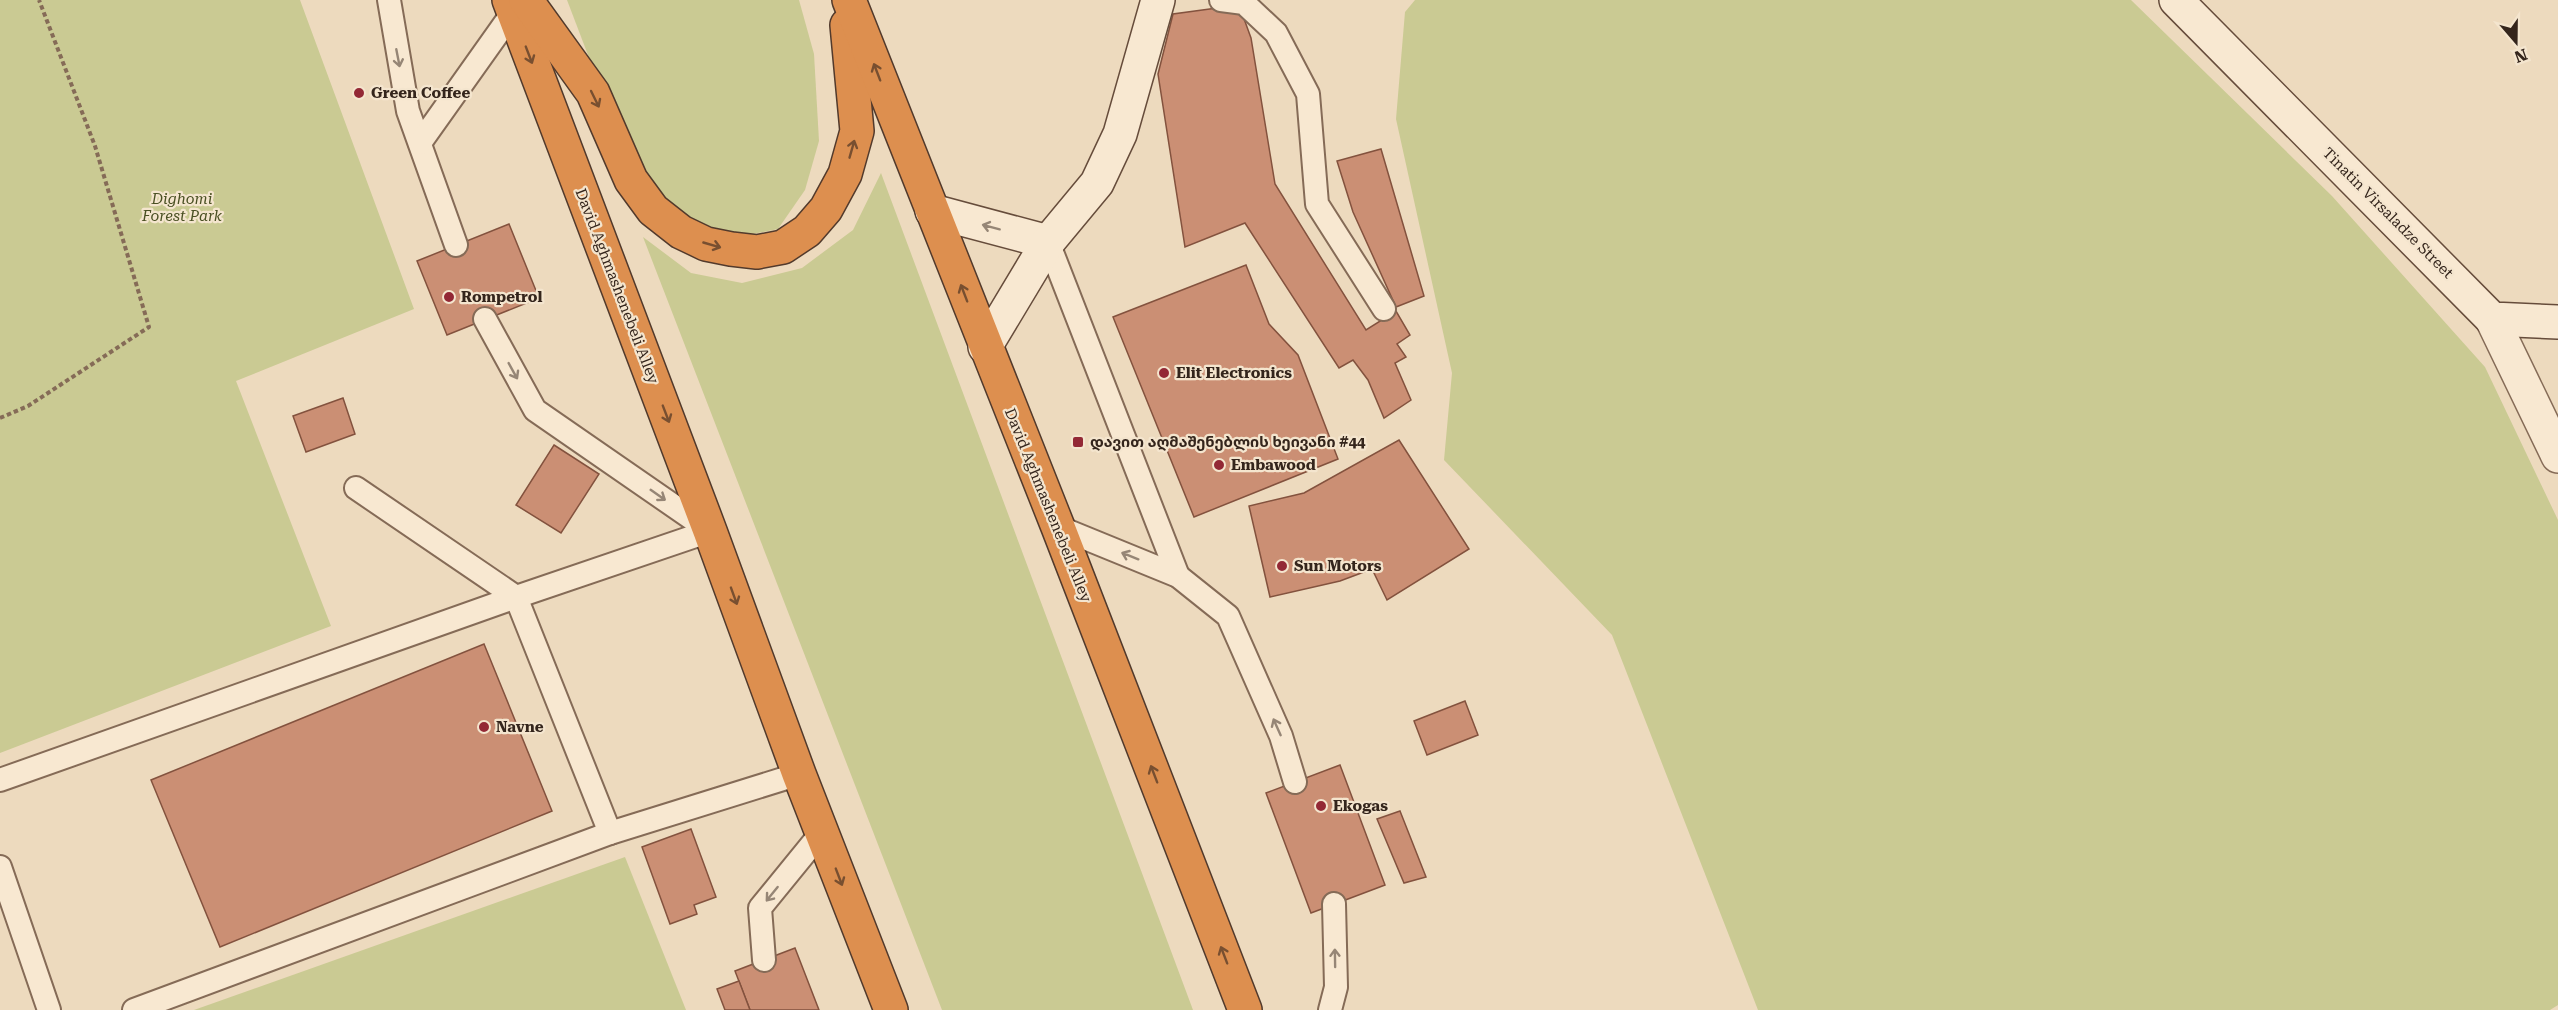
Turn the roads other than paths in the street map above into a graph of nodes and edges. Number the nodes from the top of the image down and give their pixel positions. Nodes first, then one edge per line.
1 (389, 0) edge
2 (847, 0) edge
3 (1158, 0) edge
4 (1221, 0) edge
5 (2176, 0) edge
6 (516, 4) edge
7 (420, 143) junction
8 (932, 211) junction
9 (1048, 242) junction
10 (456, 245) dead end
11 (1384, 309) dead end
12 (485, 319) dead end
13 (2492, 319) junction
14 (2558, 322) edge
15 (985, 347) junction
16 (2558, 456) edge
17 (356, 488) dead end
18 (1058, 527) junction
19 (711, 531) junction
20 (1178, 576) junction
21 (516, 597) junction
22 (799, 774) junction
23 (0, 780) edge
24 (1295, 782) dead end
25 (822, 832) junction
26 (610, 833) junction
27 (0, 867) edge
28 (1334, 904) dead end
29 (764, 960) dead end
30 (1335, 987) junction
31 (49, 1010) edge
32 (134, 1010) edge
33 (891, 1010) edge
34 (1245, 1010) edge
35 (1330, 1010) edge
36 (1346, 1010) edge

1 -> 7 lane
6 -> 2 highway
8 -> 2 highway, David Aghmashenebeli Alley
3 - 9 street
4 - 11 lane
5 - 13 street, Tinatin Virsaladze Street
6 - 7 lane
6 -> 19 highway, David Aghmashenebeli Alley
7 - 10 lane
9 -> 8 street
15 -> 8 highway, David Aghmashenebeli Alley
9 - 15 street
9 - 20 lane
12 -> 19 lane
13 - 14 street
13 - 16 street, Tinatin Virsaladze Street
15 - 18 highway, David Aghmashenebeli Alley
17 - 21 lane
20 -> 18 lane
34 -> 18 highway, David Aghmashenebeli Alley
19 - 21 lane
19 -> 22 highway, David Aghmashenebeli Alley
24 -> 20 lane
21 - 23 lane
21 - 26 lane
22 - 25 highway, David Aghmashenebeli Alley
22 - 26 lane
25 -> 29 lane
25 -> 33 highway, David Aghmashenebeli Alley
26 - 32 lane
27 - 31 lane
30 -> 28 lane
30 - 35 lane
30 - 36 lane

